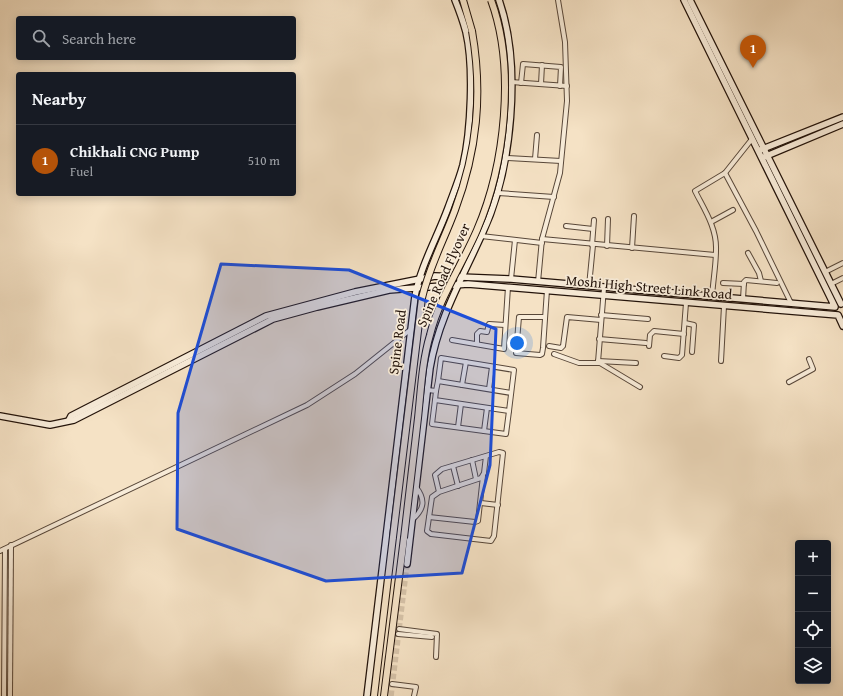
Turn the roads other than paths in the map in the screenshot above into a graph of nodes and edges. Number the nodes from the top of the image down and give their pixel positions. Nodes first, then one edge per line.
1 (455, 0) edge
2 (463, 0) edge
3 (491, 0) edge
4 (499, 0) edge
5 (558, 0) edge
6 (684, 0) edge
7 (690, 0) edge
8 (542, 65) junction
9 (511, 82) junction
10 (521, 83) junction
11 (541, 84) junction
12 (560, 86) junction
13 (567, 86) junction
14 (843, 117) edge
15 (843, 124) edge
16 (537, 135) dead end
17 (752, 139) junction
18 (761, 150) junction
19 (764, 156) junction
20 (506, 158) junction
21 (534, 159) junction
22 (561, 161) junction
23 (725, 173) junction
24 (498, 193) junction
25 (554, 197) junction
26 (733, 210) dead end
27 (634, 216) dead end
28 (608, 219) dead end
29 (594, 220) dead end
30 (710, 222) junction
31 (566, 226) dead end
32 (594, 228) junction
33 (481, 236) junction
34 (515, 240) junction
35 (542, 241) junction
36 (593, 245) junction
37 (607, 246) junction
38 (632, 248) junction
39 (748, 253) dead end
40 (715, 255) junction
41 (843, 263) edge
42 (825, 272) junction
43 (462, 277) junction
44 (843, 278) edge
45 (418, 279) junction
46 (511, 279) junction
47 (761, 281) junction
48 (538, 282) junction
49 (723, 283) dead end
50 (777, 283) dead end
51 (459, 284) junction
52 (744, 284) junction
53 (831, 284) junction
54 (416, 286) junction
55 (589, 286) junction
56 (508, 287) junction
57 (604, 288) junction
58 (547, 290) junction
59 (603, 295) junction
60 (712, 297) junction
61 (721, 298) junction
62 (743, 299) junction
63 (686, 302) junction
64 (790, 303) junction
65 (842, 305) edge
66 (722, 306) junction
67 (835, 307) junction
68 (841, 315) edge
69 (545, 317) junction
70 (601, 318) junction
71 (648, 319) dead end
72 (685, 323) junction
73 (505, 325) junction
74 (843, 326) edge
75 (410, 330) junction
76 (684, 334) junction
77 (599, 339) junction
78 (452, 340) dead end
79 (477, 344) junction
80 (549, 346) dead end
81 (692, 352) dead end
82 (554, 354) dead end
83 (664, 356) dead end
84 (809, 359) dead end
85 (721, 360) dead end
86 (181, 362) junction
87 (466, 362) junction
88 (598, 362) junction
89 (636, 363) dead end
90 (492, 367) junction
91 (438, 382) junction
92 (790, 382) dead end
93 (462, 385) junction
94 (640, 387) dead end
95 (489, 389) junction
96 (428, 390) junction
97 (436, 391) junction
98 (511, 393) junction
99 (436, 400) junction
100 (461, 404) junction
101 (487, 408) junction
102 (509, 411) junction
103 (0, 416) edge
104 (458, 427) junction
105 (484, 431) junction
106 (486, 456) junction
107 (472, 460) junction
108 (452, 466) junction
109 (483, 476) junction
110 (476, 479) junction
111 (458, 486) junction
112 (416, 487) junction
113 (438, 492) junction
114 (481, 503) junction
115 (423, 504) junction
116 (430, 505) junction
117 (498, 505) junction
118 (429, 517) junction
119 (413, 519) junction
120 (11, 545) junction
121 (2, 550) edge
122 (383, 561) junction
123 (390, 562) junction
124 (400, 563) junction
125 (407, 564) joint
126 (432, 637) dead end
127 (436, 657) dead end
128 (392, 684) dead end
129 (4, 696) edge
130 (10, 696) edge
131 (367, 696) edge
132 (374, 696) edge
133 (384, 696) edge
134 (414, 696) edge

1 - 45 street, Spine Road
2 - 123 main road, Spine Road Flyover, bridge
3 - 124 main road, Spine Road Flyover, bridge
4 - 9 street
5 - 13 street
6 - 17 street
7 - 18 street
8 - 10 street
8 - 11 street
8 - 12 street
9 - 10 street
9 - 20 street
10 - 11 street
11 - 12 street
12 - 13 street
13 - 22 street
14 - 18 street
15 - 19 street
16 - 21 street
17 - 18 street
17 - 23 street
18 - 19 street
19 - 42 street
19 - 67 street
20 - 21 street
20 - 24 street
21 - 22 street
22 - 25 street
23 - 30 street
23 - 64 street
24 - 25 street
24 - 33 street
25 - 35 street
26 - 30 street
27 - 38 street
28 - 37 street
29 - 32 street
30 - 40 street
31 - 32 street
32 - 36 street
33 - 34 street
33 - 43 street
34 - 35 street
34 - 46 street
35 - 36 street
35 - 48 street
36 - 37 street
36 - 55 street
37 - 38 street
38 - 40 street
39 - 47 street
40 - 60 street
41 - 42 street
42 - 53 street
43 - 45 street, Moshi High Street Link Road
43 - 46 street, Moshi High Street Link Road
43 - 51 street
44 - 53 street
45 - 54 street, Spine Road
45 - 86 street, Moshi High Street Link Road
46 - 48 street, Moshi High Street Link Road
47 - 50 street
47 - 52 street
48 - 55 street, Moshi High Street Link Road
49 - 52 street
51 - 54 street, Moshi High Street Link Road
51 - 56 street, Moshi High Street Link Road
51 - 96 street
52 - 62 street
53 - 65 street
54 - 75 street, Spine Road
54 - 86 street, Moshi High Street Link Road
55 - 57 street, Moshi High Street Link Road
56 - 58 street, Moshi High Street Link Road
56 - 73 street
57 - 59 street
57 - 60 street, Moshi High Street Link Road
58 - 59 street, Moshi High Street Link Road
58 - 69 street
59 - 63 street, Moshi High Street Link Road
59 - 70 street
60 - 61 street, Moshi High Street Link Road
61 - 62 street, Moshi High Street Link Road
61 - 66 street
62 - 64 street, Moshi High Street Link Road
63 - 66 street, Moshi High Street Link Road
63 - 72 street
64 - 67 street, Moshi High Street Link Road
65 - 67 street
66 - 68 street, Moshi High Street Link Road
66 - 85 street
67 - 68 street
68 - 74 street
69 - 69 street
70 - 71 street
70 - 77 street
70 - 80 street
72 - 76 street
72 - 81 street
73 - 79 street
73 - 79 street
75 - 120 street
75 - 122 street, Spine Road
76 - 77 street
76 - 83 street
77 - 88 street
78 - 79 street
82 - 88 street
84 - 92 street
86 - 103 street
87 - 90 street
87 - 91 street
87 - 93 street
88 - 89 street
88 - 94 street
90 - 95 street
90 - 98 street
91 - 93 street
91 - 97 street
93 - 95 street
95 - 98 street
96 - 97 street
96 - 112 street
97 - 99 street
98 - 102 street
99 - 100 street
99 - 104 street
100 - 101 street
100 - 104 street
101 - 102 street
101 - 105 street
102 - 105 street
104 - 105 street
106 - 107 street
106 - 109 street
106 - 117 street
107 - 108 street
107 - 110 street
108 - 111 street
108 - 113 street
109 - 110 street
109 - 114 street
110 - 111 street
111 - 113 street
112 - 115 street
112 - 119 street
113 - 116 street
114 - 117 street
114 - 118 street
115 - 116 street
115 - 119 street
116 - 118 street
117 - 118 street
119 - 125 street
120 - 121 street
120 - 130 street
121 - 129 street
122 - 123 main road
122 - 131 street, Spine Road
123 - 132 main road
124 - 125 main road
124 - 133 main road
126 - 127 street
128 - 134 street

